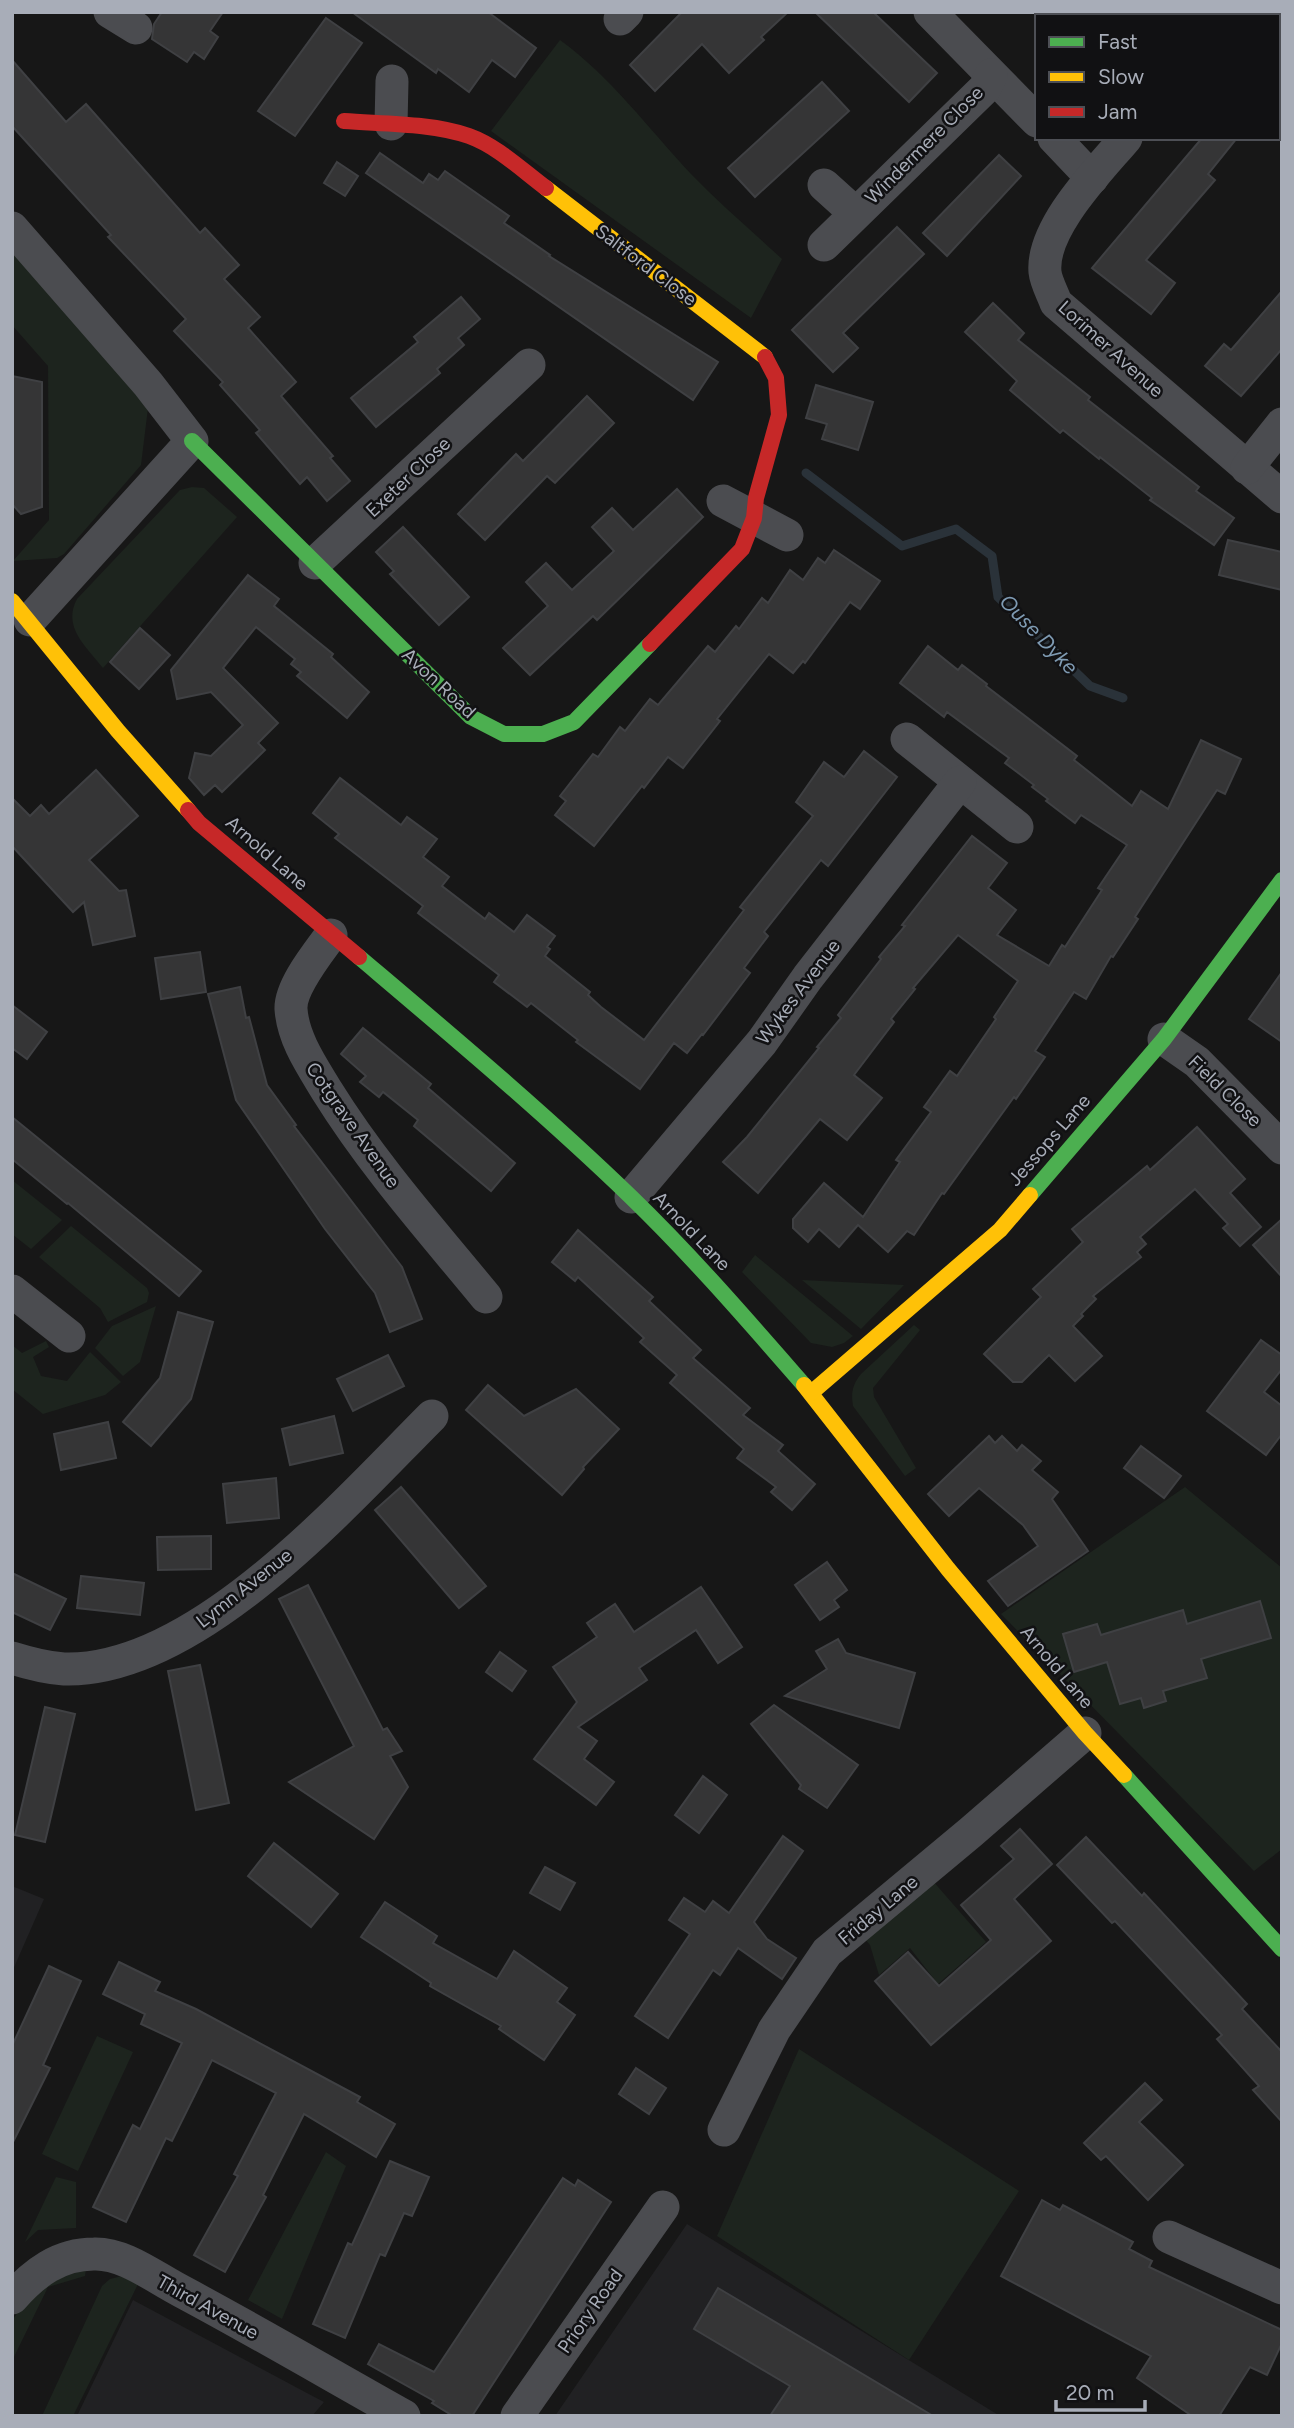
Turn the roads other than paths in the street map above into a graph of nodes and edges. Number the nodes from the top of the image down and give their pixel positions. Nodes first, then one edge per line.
1 (930, 12) edge
2 (991, 75) junction
3 (392, 81) dead end
4 (1035, 119) edge
5 (344, 121) dead end
6 (391, 124) junction
7 (1056, 140) edge
8 (1124, 140) edge
9 (1092, 178) junction
10 (824, 185) dead end
11 (855, 213) junction
12 (12, 228) edge
13 (824, 245) dead end
14 (529, 365) dead end
15 (1282, 425) edge
16 (192, 441) junction
17 (1247, 468) junction
18 (1282, 497) edge
19 (723, 501) dead end
20 (755, 508) junction
21 (786, 535) dead end
22 (315, 563) junction
23 (21, 611) edge
24 (907, 739) dead end
25 (960, 782) junction
26 (1017, 827) dead end
27 (1282, 880) edge
28 (331, 935) junction
29 (1164, 1039) junction
30 (1282, 1148) edge
31 (631, 1197) junction
32 (12, 1291) edge
33 (486, 1297) dead end
34 (69, 1336) dead end
35 (811, 1393) junction
36 (432, 1416) dead end
37 (12, 1658) edge
38 (1085, 1733) junction
39 (1282, 1949) edge
40 (724, 2130) dead end
41 (663, 2207) dead end
42 (1169, 2237) dead end
43 (1282, 2288) edge
44 (12, 2298) edge
45 (404, 2416) edge
46 (517, 2416) edge

1 - 2 street
2 - 4 street
2 - 11 street, Windermere Close
3 - 6 street
5 - 6 street, Saltford Close
6 - 20 street, Saltford Close
7 - 9 street
8 - 9 street, Lorimer Avenue
9 - 17 street, Lorimer Avenue
10 - 11 street, Windermere Close
11 - 13 street, Windermere Close
12 - 16 street, Avon Road
14 - 22 street, Exeter Close
15 - 17 street
16 - 22 street, Avon Road
16 - 23 street
17 - 18 street, Lorimer Avenue
19 - 20 street
20 - 21 street
20 - 22 street, Avon Road
23 - 28 street, Arnold Lane
24 - 25 street
25 - 26 street
25 - 31 street, Wykes Avenue
27 - 29 street, Jessops Lane
28 - 31 street, Arnold Lane
28 - 33 street, Cotgrave Avenue
29 - 30 street, Field Close
29 - 35 street, Jessops Lane
31 - 35 street, Arnold Lane
32 - 34 street
35 - 38 street, Arnold Lane
36 - 37 street, Lymn Avenue
38 - 39 street, Arnold Lane
38 - 40 street, Friday Lane
41 - 46 street, Priory Road
42 - 43 street
44 - 45 street, Third Avenue

